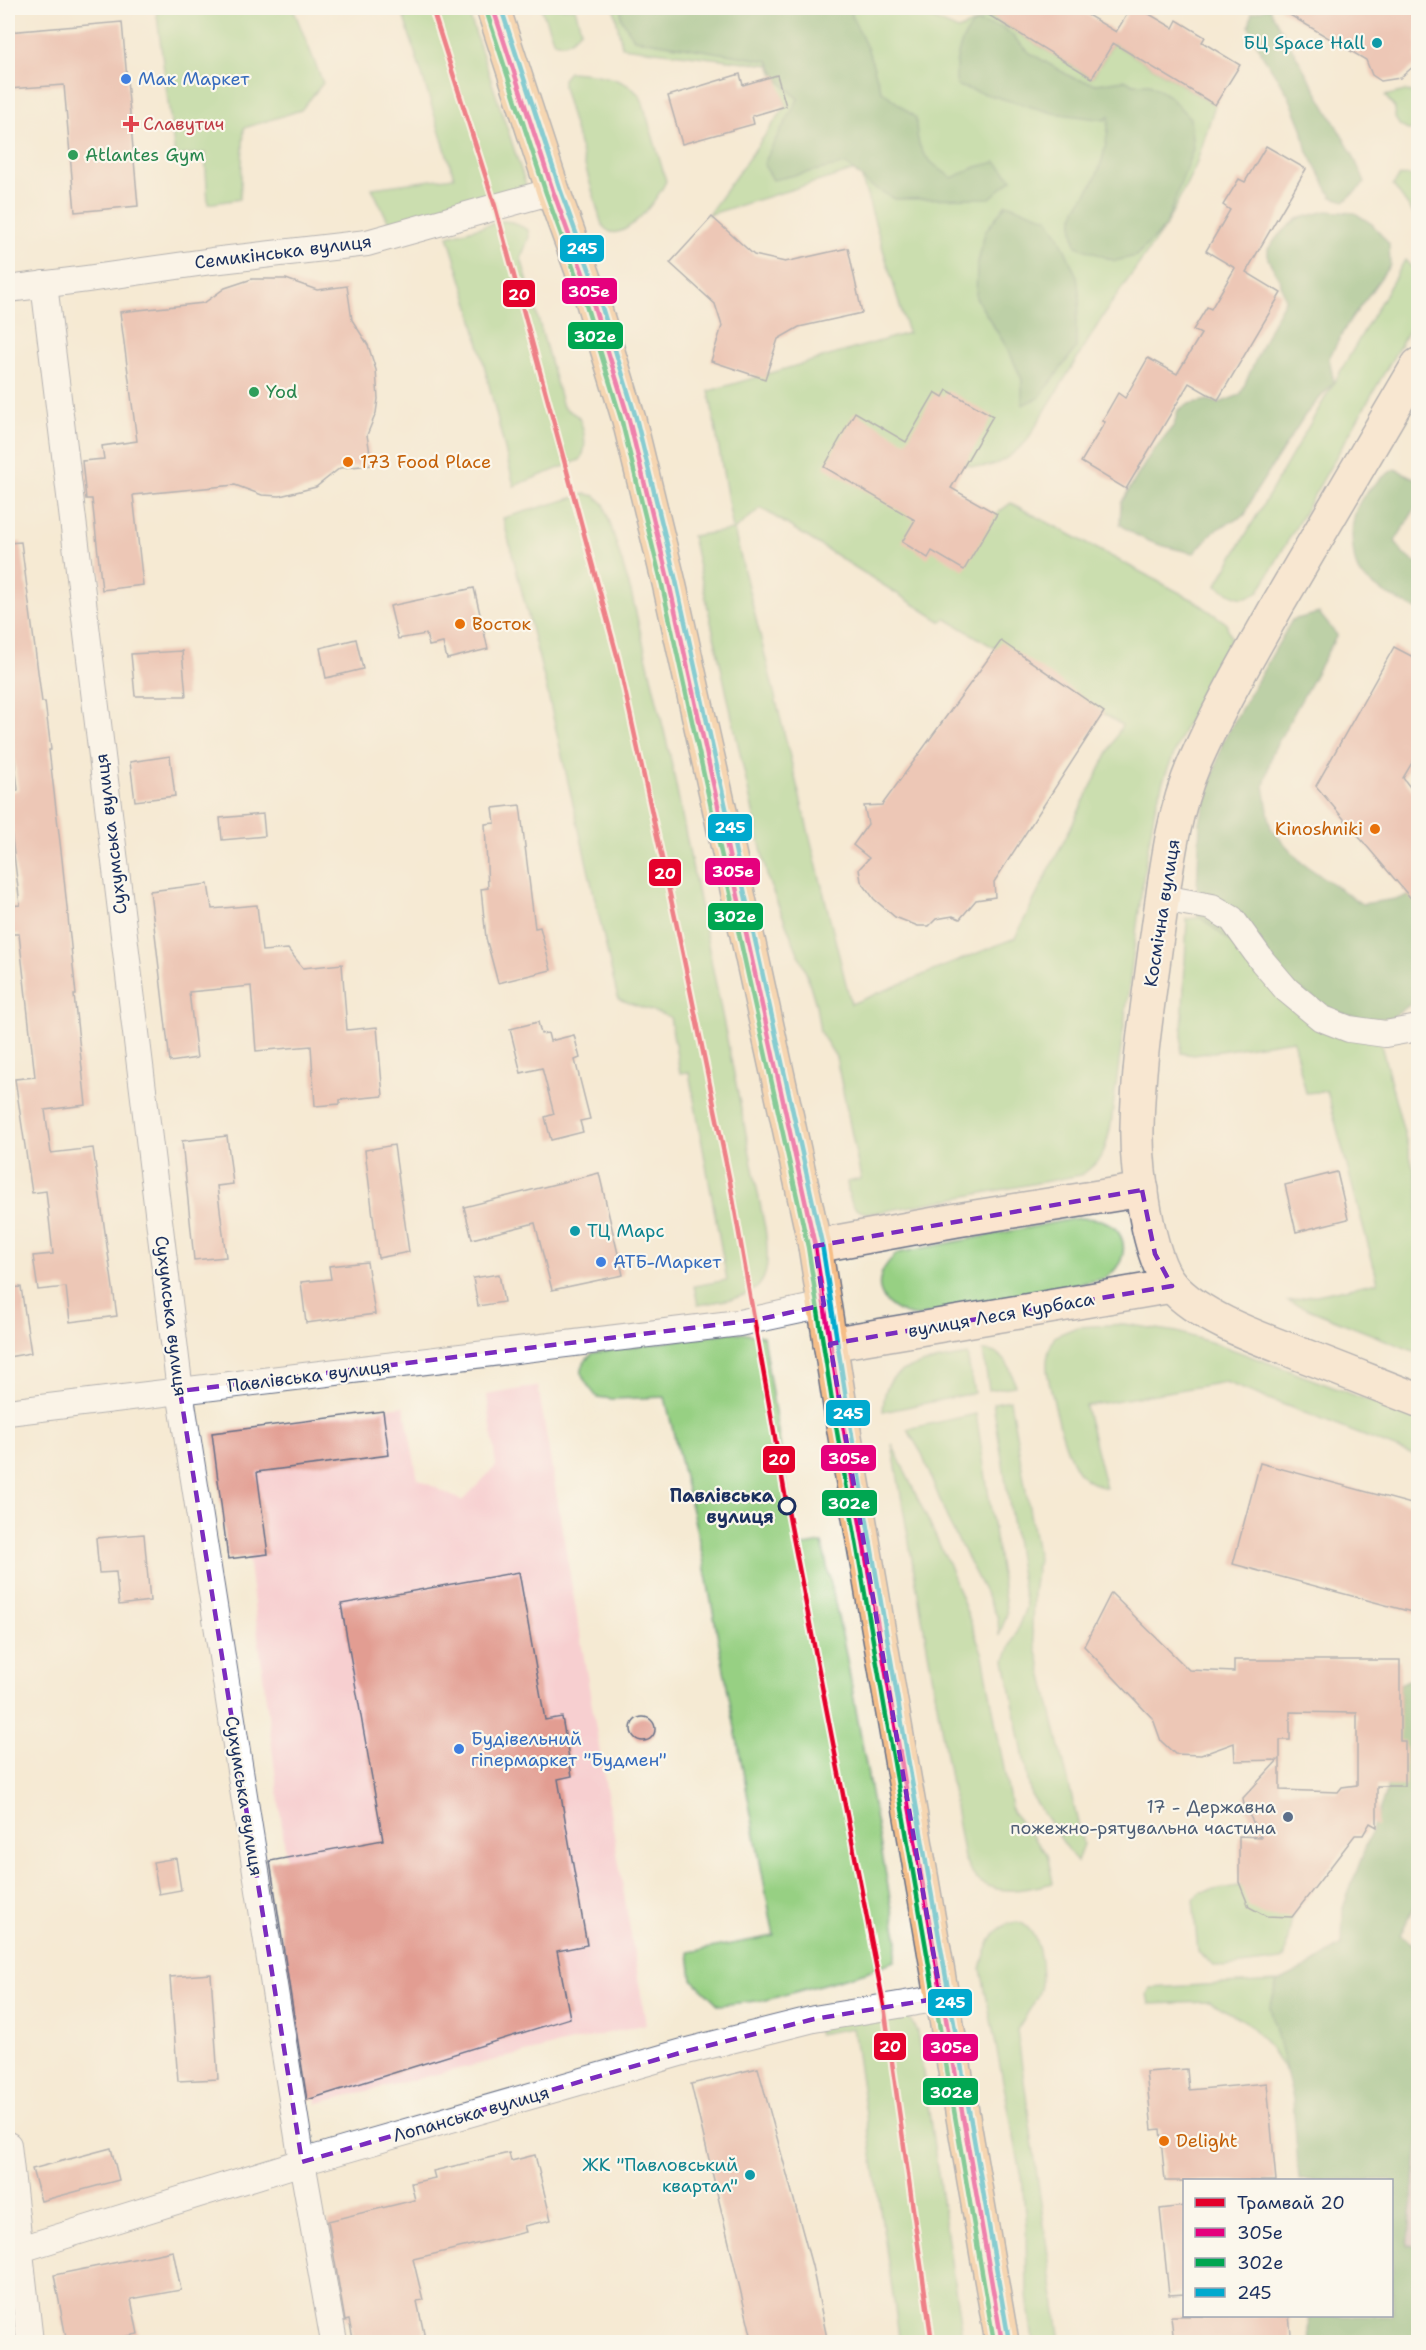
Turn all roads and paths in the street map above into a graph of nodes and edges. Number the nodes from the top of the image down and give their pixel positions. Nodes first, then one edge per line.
1 (493, 8) edge
2 (553, 191) junction
3 (44, 284) junction
4 (8, 289) edge
5 (1419, 365) edge
6 (1163, 898) junction
7 (1419, 1028) edge
8 (1142, 1190) junction
9 (815, 1246) junction
10 (1172, 1286) junction
11 (824, 1305) junction
12 (830, 1344) junction
13 (180, 1391) junction
14 (1419, 1401) edge
15 (8, 1412) edge
16 (941, 1998) junction
17 (8, 2145) edge
18 (302, 2162) junction
19 (14, 2251) edge
20 (30, 2343) edge
21 (334, 2343) edge
22 (1002, 2343) edge

1 - 2 main road
2 - 3 street, Семикінська вулиця
2 - 9 main road
3 - 4 street, Семикінська вулиця
3 - 13 street, Сухумська вулиця
5 - 6 street, Космічна вулиця
6 - 7 street
6 - 8 street, Космічна вулиця
8 - 9 street
8 - 10 street
9 - 11 main road
10 - 12 street, вулиця Леся Курбаса
10 - 14 street
11 - 12 main road
11 - 13 street, Павлівська вулиця
12 - 16 main road
13 - 15 street, Павлівська вулиця
13 - 18 street, Сухумська вулиця
16 - 18 street, Лопанська вулиця
16 - 22 main road
17 - 19 street
18 - 19 street, Лопанська вулиця
18 - 21 street, Сухумська вулиця
19 - 20 street

